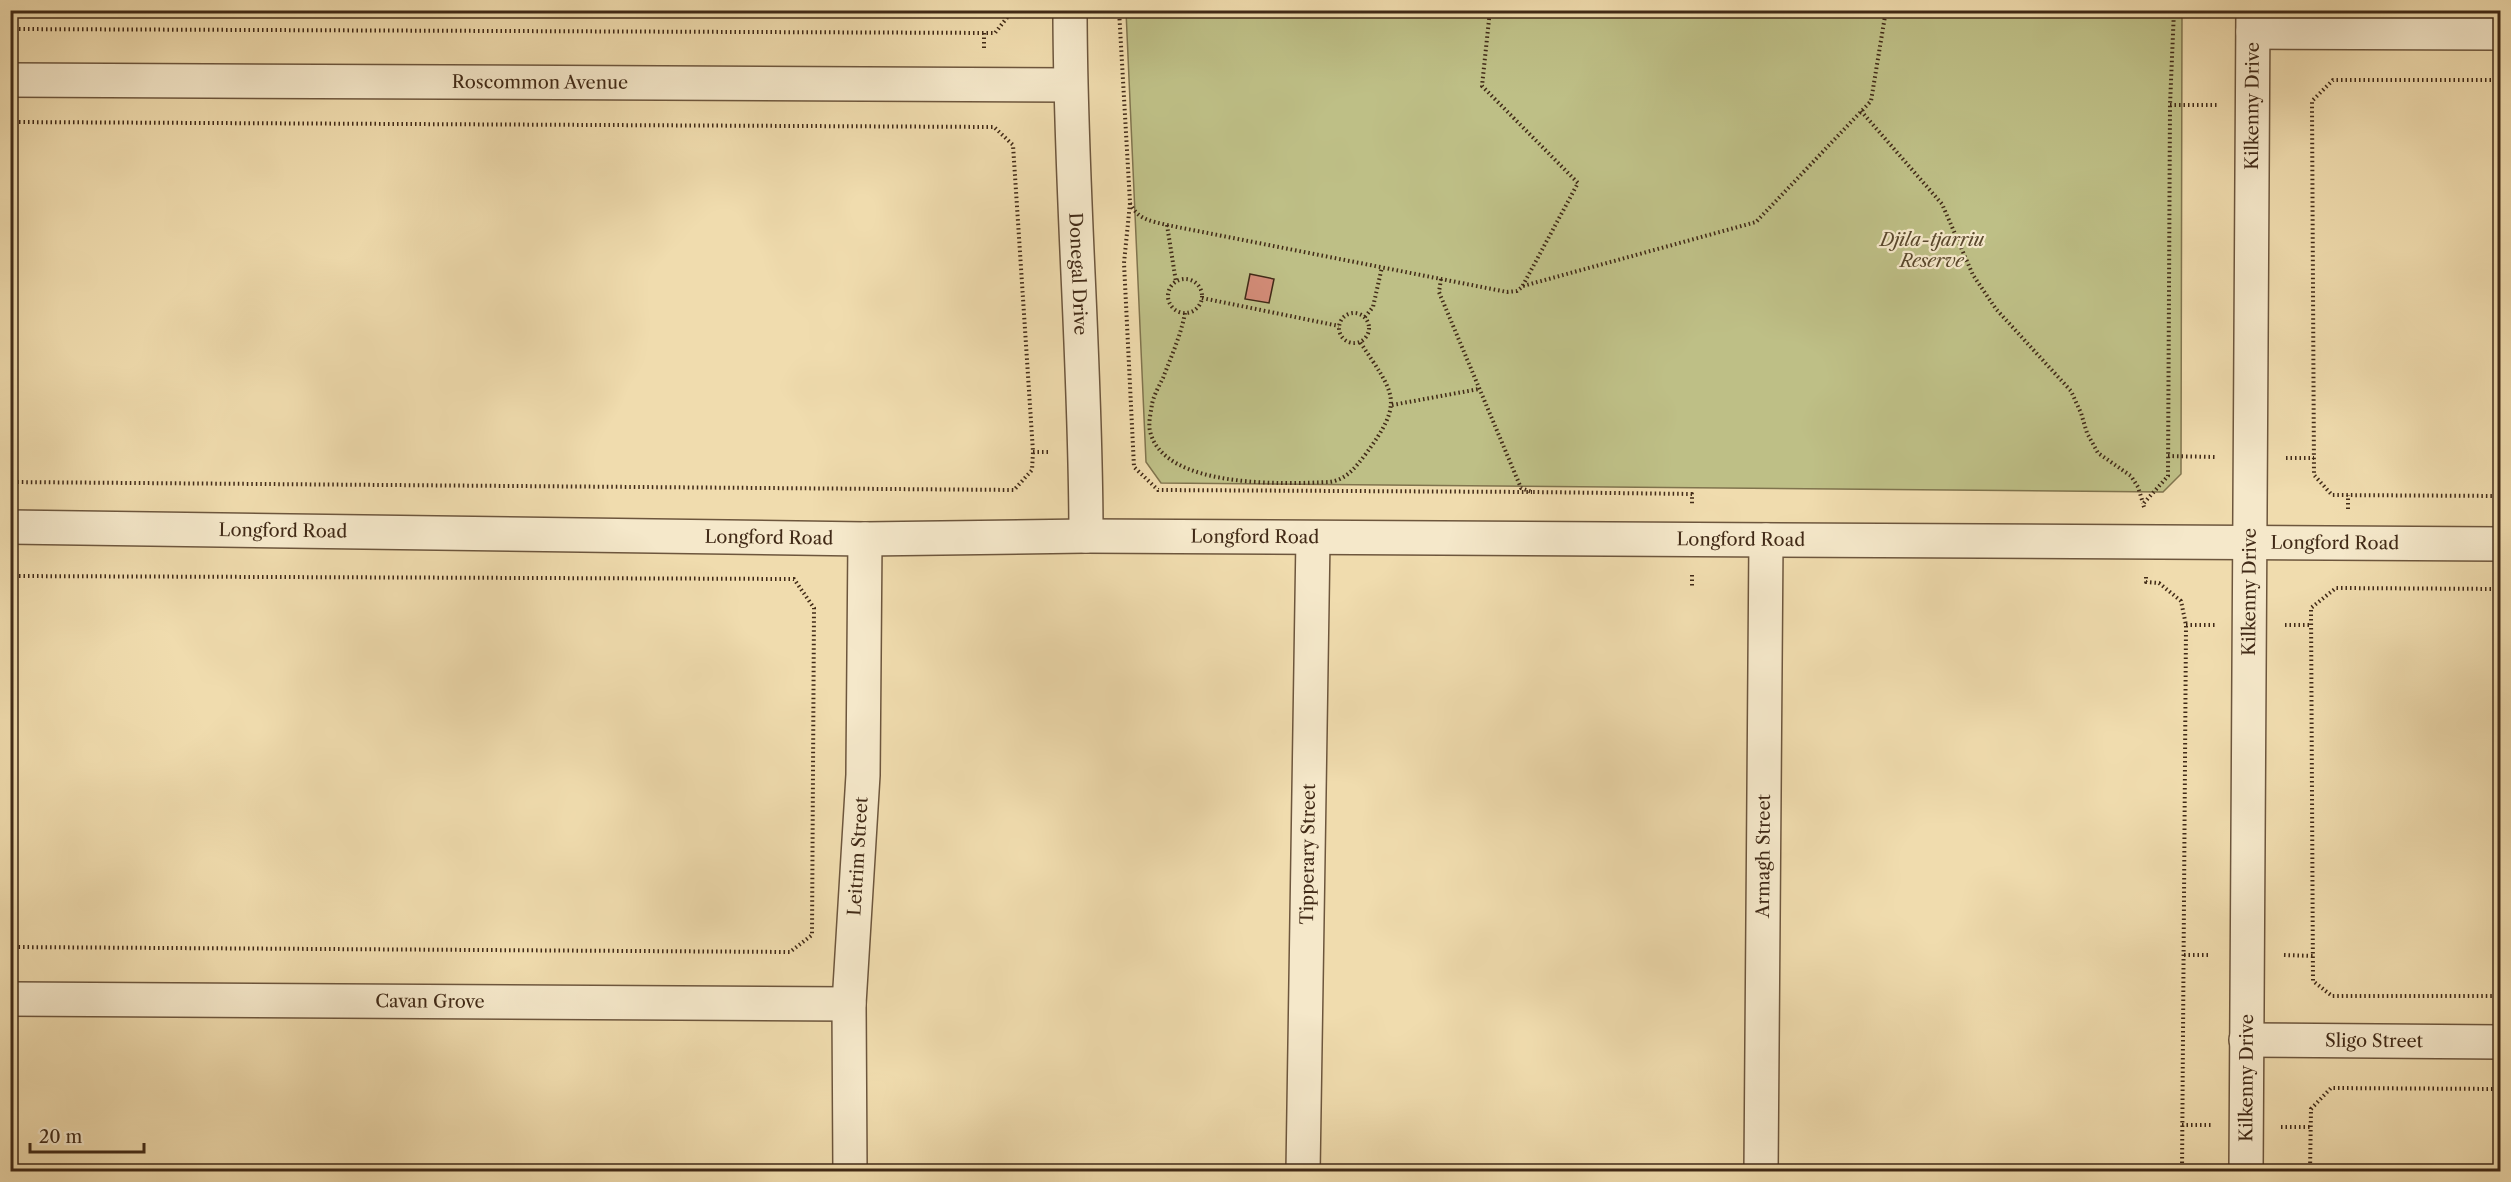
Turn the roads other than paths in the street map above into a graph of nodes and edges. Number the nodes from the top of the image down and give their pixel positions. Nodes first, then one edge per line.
1 (1070, 10) edge
2 (2253, 21) edge
3 (2500, 33) edge
4 (10, 80) edge
5 (1070, 85) junction
6 (10, 527) edge
7 (1086, 536) junction
8 (1312, 538) junction
9 (865, 539) junction
10 (1766, 540) junction
11 (2250, 543) junction
12 (2500, 544) edge
13 (10, 999) edge
14 (849, 1004) junction
15 (2246, 1040) junction
16 (2500, 1042) edge
17 (850, 1172) edge
18 (1303, 1172) edge
19 (1761, 1172) edge
20 (2246, 1172) edge

1 - 5 street, Donegal Drive
2 - 3 street
2 - 11 street, Kilkenny Drive
4 - 5 street, Roscommon Avenue
5 - 7 street, Donegal Drive
6 - 9 street, Longford Road
7 - 8 street, Longford Road
7 - 9 street, Longford Road
8 - 10 street, Longford Road
8 - 18 street, Tipperary Street
9 - 14 street, Leitrim Street
10 - 11 street, Longford Road
10 - 19 street, Armagh Street
11 - 12 street, Longford Road
11 - 15 street, Kilkenny Drive
13 - 14 street, Cavan Grove
14 - 17 street, Leitrim Street
15 - 16 street, Sligo Street
15 - 20 street, Kilkenny Drive

